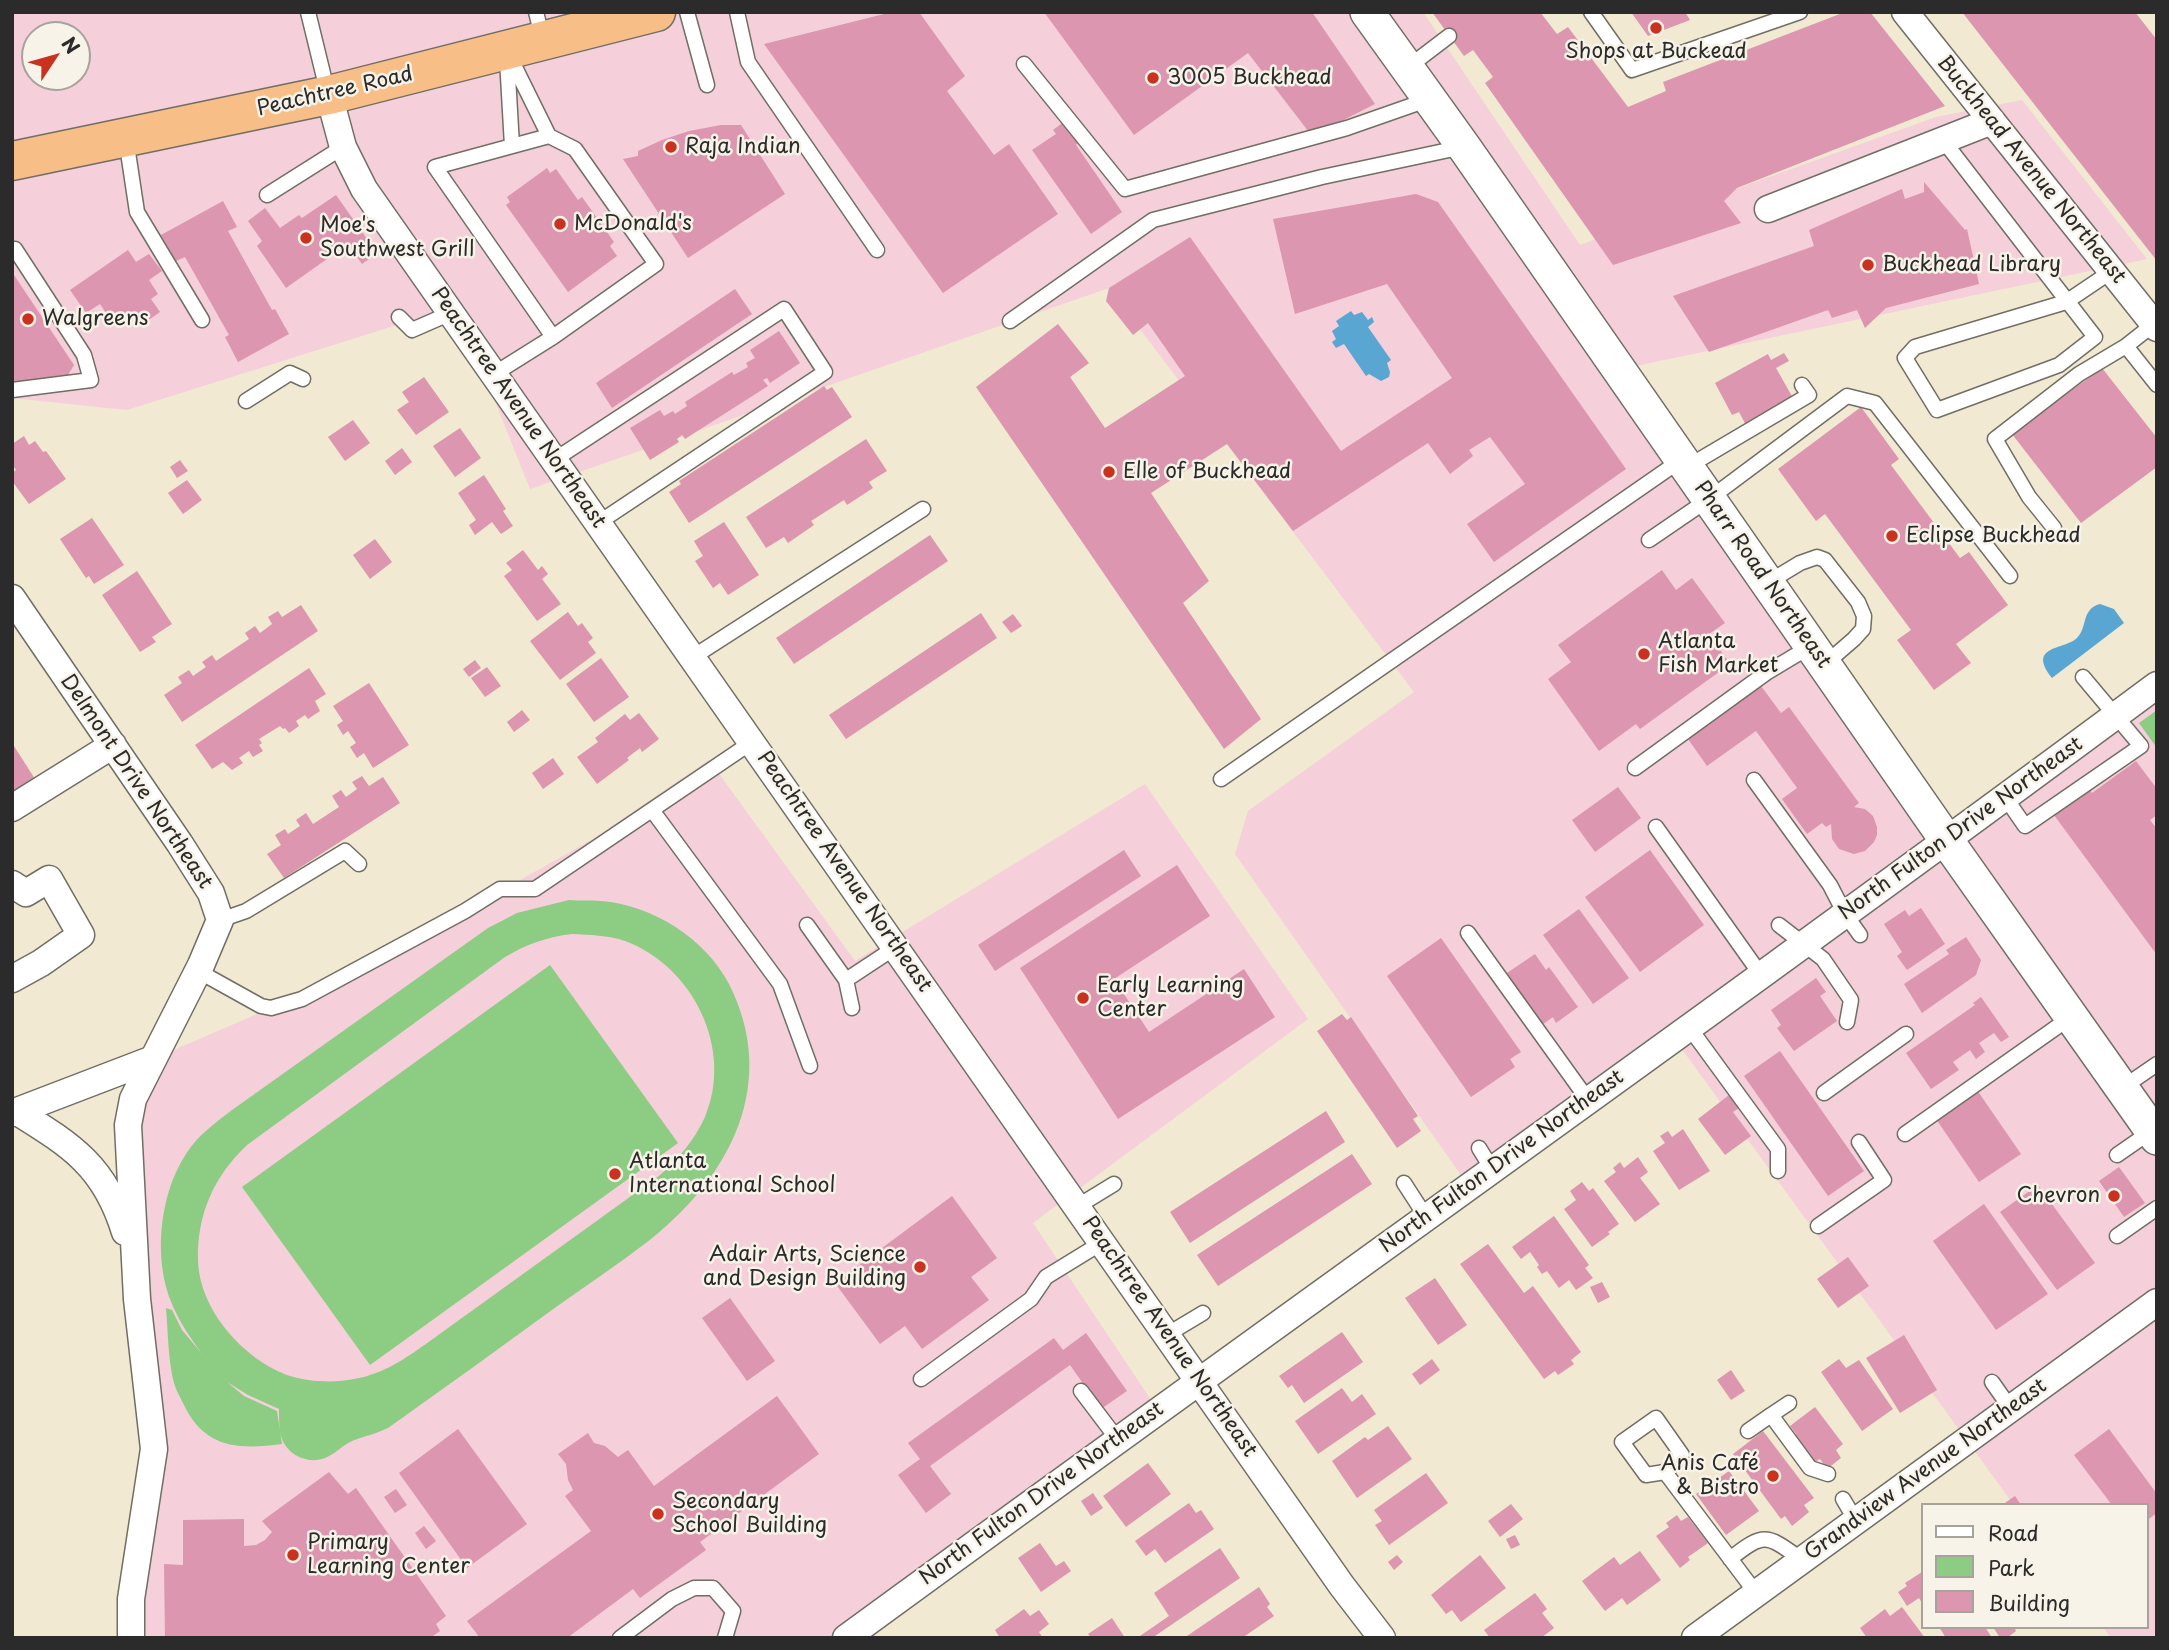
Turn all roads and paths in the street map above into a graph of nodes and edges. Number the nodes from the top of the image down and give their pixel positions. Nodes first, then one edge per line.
1 (308, 12) edge
2 (656, 12) edge
3 (687, 12) edge
4 (737, 12) edge
5 (1367, 12) edge
6 (1591, 12) edge
7 (1800, 12) edge
8 (1905, 12) edge
9 (540, 27) edge
10 (1449, 36) dead end
11 (507, 51) junction
12 (1024, 64) dead end
13 (1407, 68) junction
14 (707, 85) dead end
15 (329, 95) junction
16 (1430, 99) junction
17 (1992, 121) junction
18 (549, 136) junction
19 (126, 138) junction
20 (1943, 140) junction
21 (512, 146) junction
22 (343, 147) junction
23 (1464, 147) junction
24 (12, 161) edge
25 (267, 195) dead end
26 (1768, 209) dead end
27 (12, 249) edge
28 (877, 250) dead end
29 (2112, 271) junction
30 (2066, 302) junction
31 (451, 313) junction
32 (399, 317) dead end
33 (202, 320) dead end
34 (1010, 321) dead end
35 (2155, 326) edge
36 (553, 337) junction
37 (2126, 346) junction
38 (494, 374) junction
39 (303, 379) dead end
40 (1802, 385) dead end
41 (2157, 385) edge
42 (12, 390) edge
43 (246, 401) dead end
44 (554, 460) junction
45 (1684, 464) junction
46 (1709, 499) junction
47 (923, 509) dead end
48 (598, 523) junction
49 (2054, 528) dead end
50 (1649, 540) dead end
51 (2010, 576) dead end
52 (1767, 583) junction
53 (12, 598) edge
54 (1818, 656) junction
55 (692, 657) junction
56 (2083, 677) dead end
57 (2157, 685) edge
58 (2115, 716) junction
59 (752, 742) junction
60 (113, 745) junction
61 (1635, 768) dead end
62 (1222, 779) dead end
63 (1754, 780) dead end
64 (2005, 797) junction
65 (12, 808) edge
66 (652, 810) junction
67 (1656, 827) dead end
68 (1947, 841) junction
69 (359, 864) dead end
70 (12, 884) edge
71 (220, 920) junction
72 (1852, 924) junction
73 (807, 925) dead end
74 (1779, 925) dead end
75 (1468, 933) dead end
76 (1805, 944) junction
77 (896, 947) junction
78 (198, 971) junction
79 (1760, 975) junction
80 (12, 979) edge
81 (846, 980) junction
82 (852, 1008) dead end
83 (2071, 1017) junction
84 (1847, 1022) dead end
85 (1689, 1027) junction
86 (1906, 1034) dead end
87 (153, 1059) junction
88 (2157, 1064) edge
89 (810, 1066) dead end
90 (2122, 1088) junction
91 (1824, 1093) dead end
92 (1588, 1100) junction
93 (14, 1112) edge
94 (2155, 1132) edge
95 (1905, 1134) dead end
96 (1859, 1142) dead end
97 (2117, 1155) dead end
98 (1778, 1171) dead end
99 (1404, 1183) dead end
100 (1114, 1184) dead end
101 (1078, 1206) junction
102 (2157, 1208) edge
103 (1426, 1217) junction
104 (1818, 1226) dead end
105 (2117, 1236) dead end
106 (1103, 1242) junction
107 (134, 1253) junction
108 (2157, 1302) edge
109 (1203, 1313) dead end
110 (1168, 1334) junction
111 (921, 1379) dead end
112 (1200, 1380) junction
113 (1992, 1382) dead end
114 (1081, 1391) dead end
115 (1789, 1403) dead end
116 (2011, 1409) junction
117 (1771, 1415) junction
118 (1748, 1431) dead end
119 (1118, 1440) junction
120 (1665, 1472) dead end
121 (1828, 1474) dead end
122 (1730, 1559) junction
123 (1802, 1560) junction
124 (1756, 1593) junction
125 (131, 1638) edge
126 (620, 1638) edge
127 (725, 1638) edge
128 (846, 1638) edge
129 (1382, 1638) edge
130 (1696, 1638) edge

1 - 15 lane
2 - 9 highway, Peachtree Road
3 - 14 lane
4 - 28 lane
5 - 13 street, Pharr Road Northeast
6 - 7 lane
8 - 17 street, Buckhead Avenue Northeast
9 - 11 highway, Peachtree Road
10 - 13 lane
11 - 15 highway, Peachtree Road
11 - 18 lane
11 - 21 lane
12 - 16 lane
13 - 16 street, Pharr Road Northeast
15 - 19 highway, Peachtree Road
15 - 22 street, Peachtree Avenue Northeast
16 - 23 street, Pharr Road Northeast
17 - 20 street
17 - 29 street, Buckhead Avenue Northeast
18 - 21 lane
18 - 36 lane
19 - 24 highway, Peachtree Road
19 - 33 lane
20 - 26 street
20 - 30 lane
21 - 36 lane
22 - 25 lane
22 - 31 street, Peachtree Avenue Northeast
23 - 34 lane
23 - 45 street, Pharr Road Northeast
27 - 42 lane
29 - 30 lane
29 - 35 street, Buckhead Avenue Northeast
30 - 30 lane
31 - 32 lane
31 - 38 street, Peachtree Avenue Northeast
35 - 37 lane
36 - 38 lane
37 - 41 lane
37 - 49 lane
38 - 44 street, Peachtree Avenue Northeast
39 - 43 lane
40 - 45 lane
44 - 48 street, Peachtree Avenue Northeast
44 - 48 lane
45 - 46 street, Pharr Road Northeast
45 - 62 lane
46 - 50 lane
46 - 51 lane
46 - 52 street, Pharr Road Northeast
47 - 55 lane
48 - 55 street, Peachtree Avenue Northeast
52 - 54 street, Pharr Road Northeast
52 - 54 lane
53 - 60 street, Delmont Drive Northeast
54 - 61 lane
54 - 68 street, Pharr Road Northeast
55 - 59 street, Peachtree Avenue Northeast
56 - 58 lane
57 - 58 street, North Fulton Drive Northeast
58 - 64 street, North Fulton Drive Northeast
58 - 64 lane
59 - 66 lane
59 - 77 street, Peachtree Avenue Northeast
60 - 65 street
60 - 71 street, Delmont Drive Northeast
63 - 72 lane
64 - 68 street, North Fulton Drive Northeast
66 - 78 lane
66 - 89 lane
67 - 79 lane
68 - 72 street, North Fulton Drive Northeast
68 - 83 street, Pharr Road Northeast
69 - 71 lane
70 - 80 street
71 - 78 street
72 - 76 street, North Fulton Drive Northeast
73 - 81 lane
74 - 76 lane
75 - 92 lane
76 - 79 street, North Fulton Drive Northeast
76 - 84 lane
77 - 81 lane
77 - 101 street, Peachtree Avenue Northeast
78 - 87 street
79 - 85 street, North Fulton Drive Northeast
81 - 82 lane
83 - 90 street, Pharr Road Northeast
83 - 95 lane
85 - 92 street, North Fulton Drive Northeast
85 - 98 lane
86 - 91 lane
87 - 93 street
87 - 107 street
88 - 90 lane
90 - 94 street, Pharr Road Northeast
92 - 103 street, North Fulton Drive Northeast
93 - 107 street
94 - 97 lane
96 - 104 lane
99 - 103 lane
100 - 101 lane
101 - 106 street, Peachtree Avenue Northeast
102 - 105 lane
103 - 112 street, North Fulton Drive Northeast
106 - 110 street, Peachtree Avenue Northeast
106 - 111 lane
107 - 125 street
108 - 116 street, Grandview Avenue Northeast
109 - 110 lane
110 - 112 street, Peachtree Avenue Northeast
112 - 119 street, North Fulton Drive Northeast
112 - 129 street, Peachtree Avenue Northeast
113 - 116 lane
114 - 119 lane
115 - 117 lane
116 - 123 street, Grandview Avenue Northeast
117 - 118 lane
117 - 121 lane
119 - 128 street, North Fulton Drive Northeast
120 - 122 lane
122 - 123 lane
122 - 124 lane
123 - 124 street, Grandview Avenue Northeast
124 - 130 street, Grandview Avenue Northeast
126 - 127 lane

